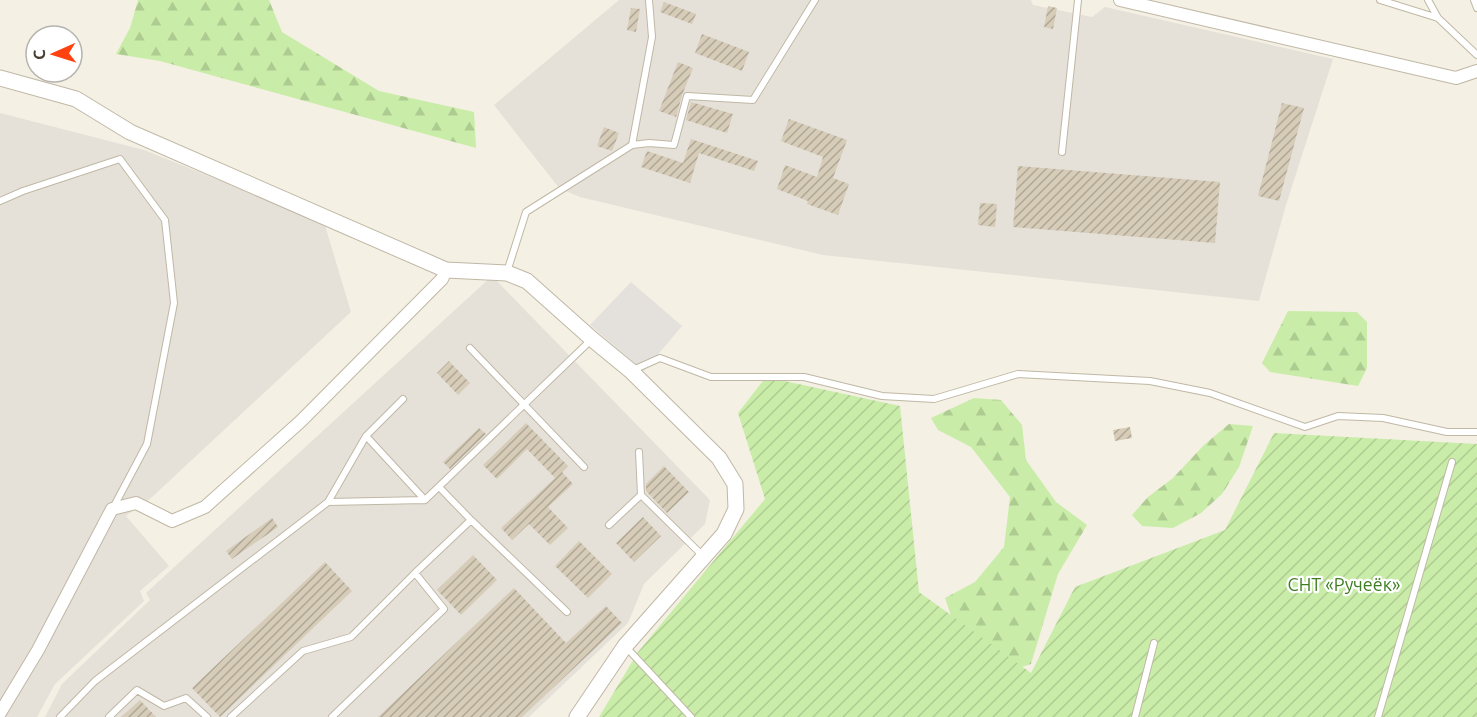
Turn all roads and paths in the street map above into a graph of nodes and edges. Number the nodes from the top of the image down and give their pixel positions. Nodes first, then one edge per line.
1 (649, 0) edge
2 (815, 0) edge
3 (1078, 0) edge
4 (1120, 0) edge
5 (1380, 0) edge
6 (1428, 0) edge
7 (1474, 0) edge
8 (1477, 8) edge
9 (1438, 18) junction
10 (1477, 56) edge
11 (1477, 70) edge
12 (0, 78) edge
13 (632, 145) junction
14 (1062, 152) dead end
15 (0, 201) edge
16 (446, 270) junction
17 (507, 273) junction
18 (592, 339) junction
19 (470, 348) dead end
20 (631, 370) junction
21 (403, 399) dead end
22 (524, 405) junction
23 (1477, 432) edge
24 (366, 436) junction
25 (639, 452) dead end
26 (1452, 462) dead end
27 (584, 467) dead end
28 (439, 487) junction
29 (641, 495) junction
30 (425, 500) junction
31 (328, 502) junction
32 (112, 509) junction
33 (471, 520) junction
34 (609, 525) dead end
35 (704, 557) junction
36 (415, 573) junction
37 (567, 612) dead end
38 (1154, 643) dead end
39 (625, 646) junction
40 (0, 713) edge
41 (60, 717) edge
42 (109, 717) edge
43 (207, 717) edge
44 (231, 717) edge
45 (332, 717) edge
46 (577, 717) edge
47 (691, 717) edge
48 (1135, 717) edge
49 (1378, 717) edge

1 - 13 lane
2 - 13 lane
3 - 14 lane
4 - 11 street
5 - 9 lane
6 - 9 lane
7 - 8 lane
9 - 10 lane
12 - 16 street
13 - 17 lane
15 - 32 lane
16 - 17 street
16 - 32 street
17 - 18 street
18 - 20 street
18 - 22 lane
19 - 22 lane
20 - 23 lane
20 - 35 street
21 - 24 lane
22 - 27 lane
22 - 28 lane
24 - 30 lane
24 - 31 lane
25 - 29 lane
26 - 49 lane
28 - 30 lane
28 - 33 lane
29 - 34 lane
29 - 35 lane
30 - 31 lane
31 - 41 lane
32 - 40 street
33 - 36 lane
33 - 37 lane
35 - 39 street
36 - 44 lane
36 - 45 lane
38 - 48 lane
39 - 46 street
39 - 47 lane
42 - 43 lane

